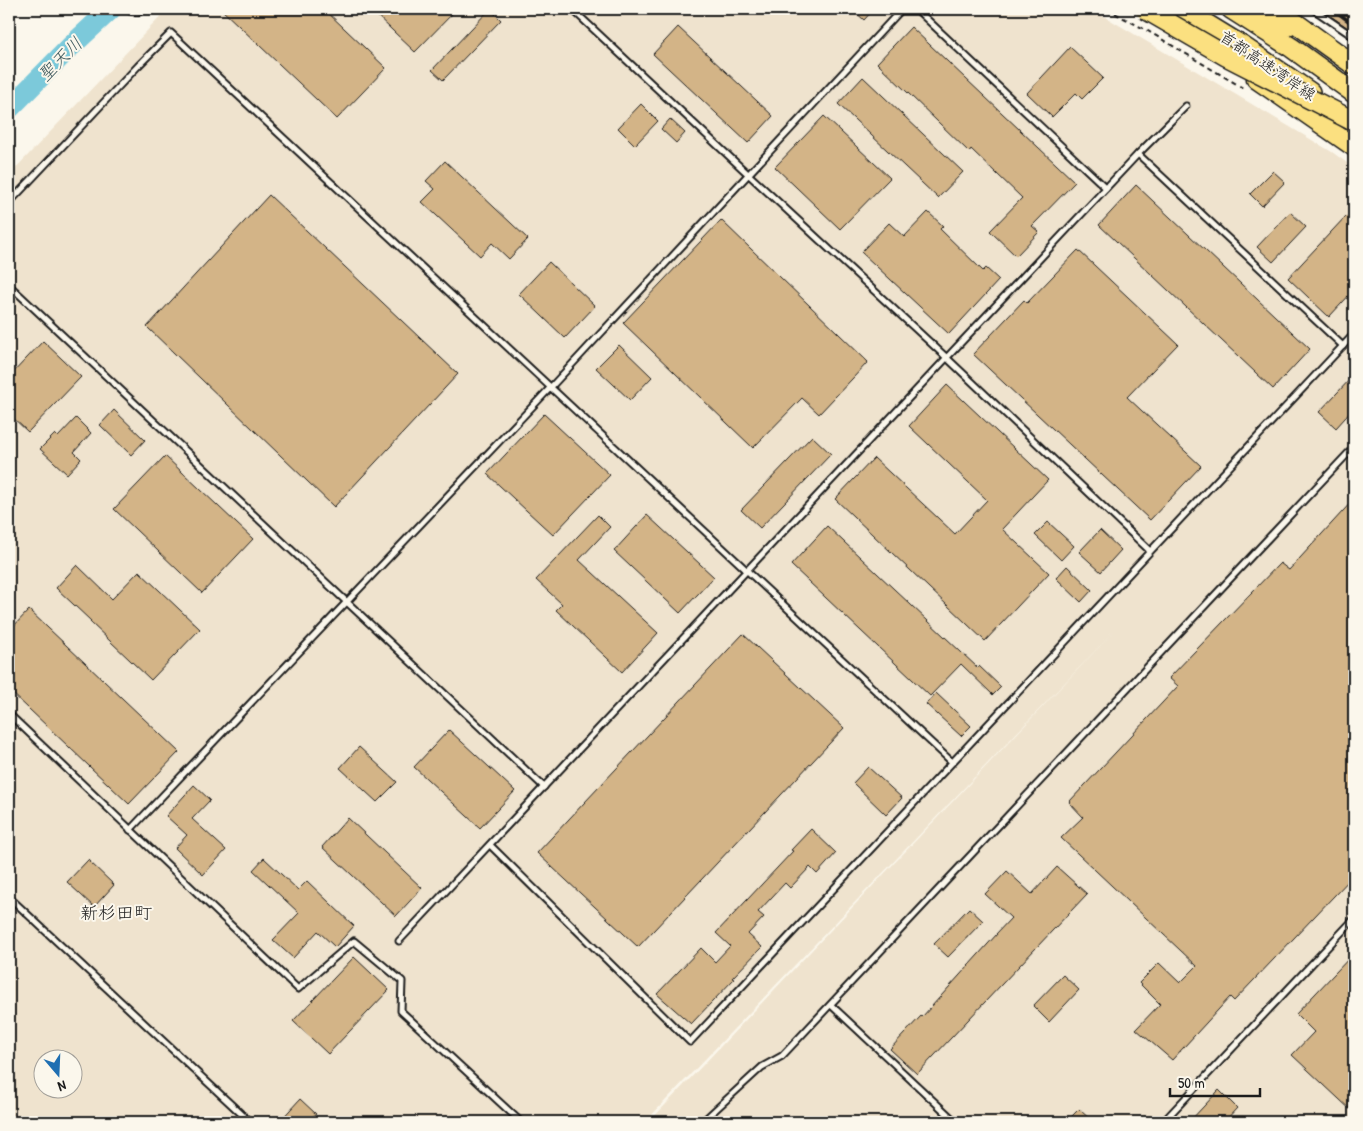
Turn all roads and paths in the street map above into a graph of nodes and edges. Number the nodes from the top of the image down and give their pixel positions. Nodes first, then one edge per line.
1 (132, 9) edge
2 (139, 9) edge
3 (572, 9) edge
4 (902, 9) edge
5 (916, 9) edge
6 (1107, 9) edge
7 (1144, 9) edge
8 (1182, 9) edge
9 (1231, 9) edge
10 (1262, 9) edge
11 (1276, 9) edge
12 (1313, 9) edge
13 (1354, 37) edge
14 (1351, 66) edge
15 (1246, 90) dead end
16 (1354, 93) edge
17 (1186, 106) dead end
18 (1354, 122) edge
19 (1354, 147) edge
20 (1138, 154) junction
21 (748, 174) junction
22 (1106, 188) junction
23 (9, 203) edge
24 (9, 285) edge
25 (1354, 334) edge
26 (1343, 346) junction
27 (947, 358) junction
28 (550, 387) junction
29 (1354, 447) edge
30 (1150, 551) junction
31 (747, 570) junction
32 (347, 602) junction
33 (9, 714) edge
34 (952, 762) junction
35 (544, 787) junction
36 (130, 830) junction
37 (490, 845) junction
38 (9, 896) edge
39 (14, 901) junction
40 (9, 906) edge
41 (1354, 919) edge
42 (399, 941) dead end
43 (831, 1005) junction
44 (250, 1122) edge
45 (521, 1122) edge
46 (702, 1122) edge
47 (956, 1122) edge
48 (1163, 1122) edge

1 - 2 street
3 - 21 lane
4 - 21 lane
5 - 22 lane
6 - 15 path
7 - 18 highway, bridge
7 - 19 highway
8 - 18 highway, 首都高速湾岸線, bridge
9 - 16 highway, 首都高速湾岸線
10 - 14 highway
11 - 14 highway
12 - 13 lane
17 - 20 lane
20 - 22 lane
20 - 26 lane
21 - 27 lane
21 - 28 lane
22 - 27 lane
23 - 28 lane
24 - 32 lane
25 - 26 lane
26 - 30 lane
27 - 30 lane
27 - 31 lane
28 - 31 lane
28 - 32 lane
29 - 43 lane
30 - 34 lane
31 - 34 lane
31 - 35 lane
32 - 35 lane
32 - 36 lane
33 - 36 lane
34 - 37 lane
35 - 37 lane
36 - 45 lane
37 - 42 lane
38 - 39 lane
39 - 40 lane
39 - 44 lane
41 - 48 lane
43 - 46 lane
43 - 47 lane

